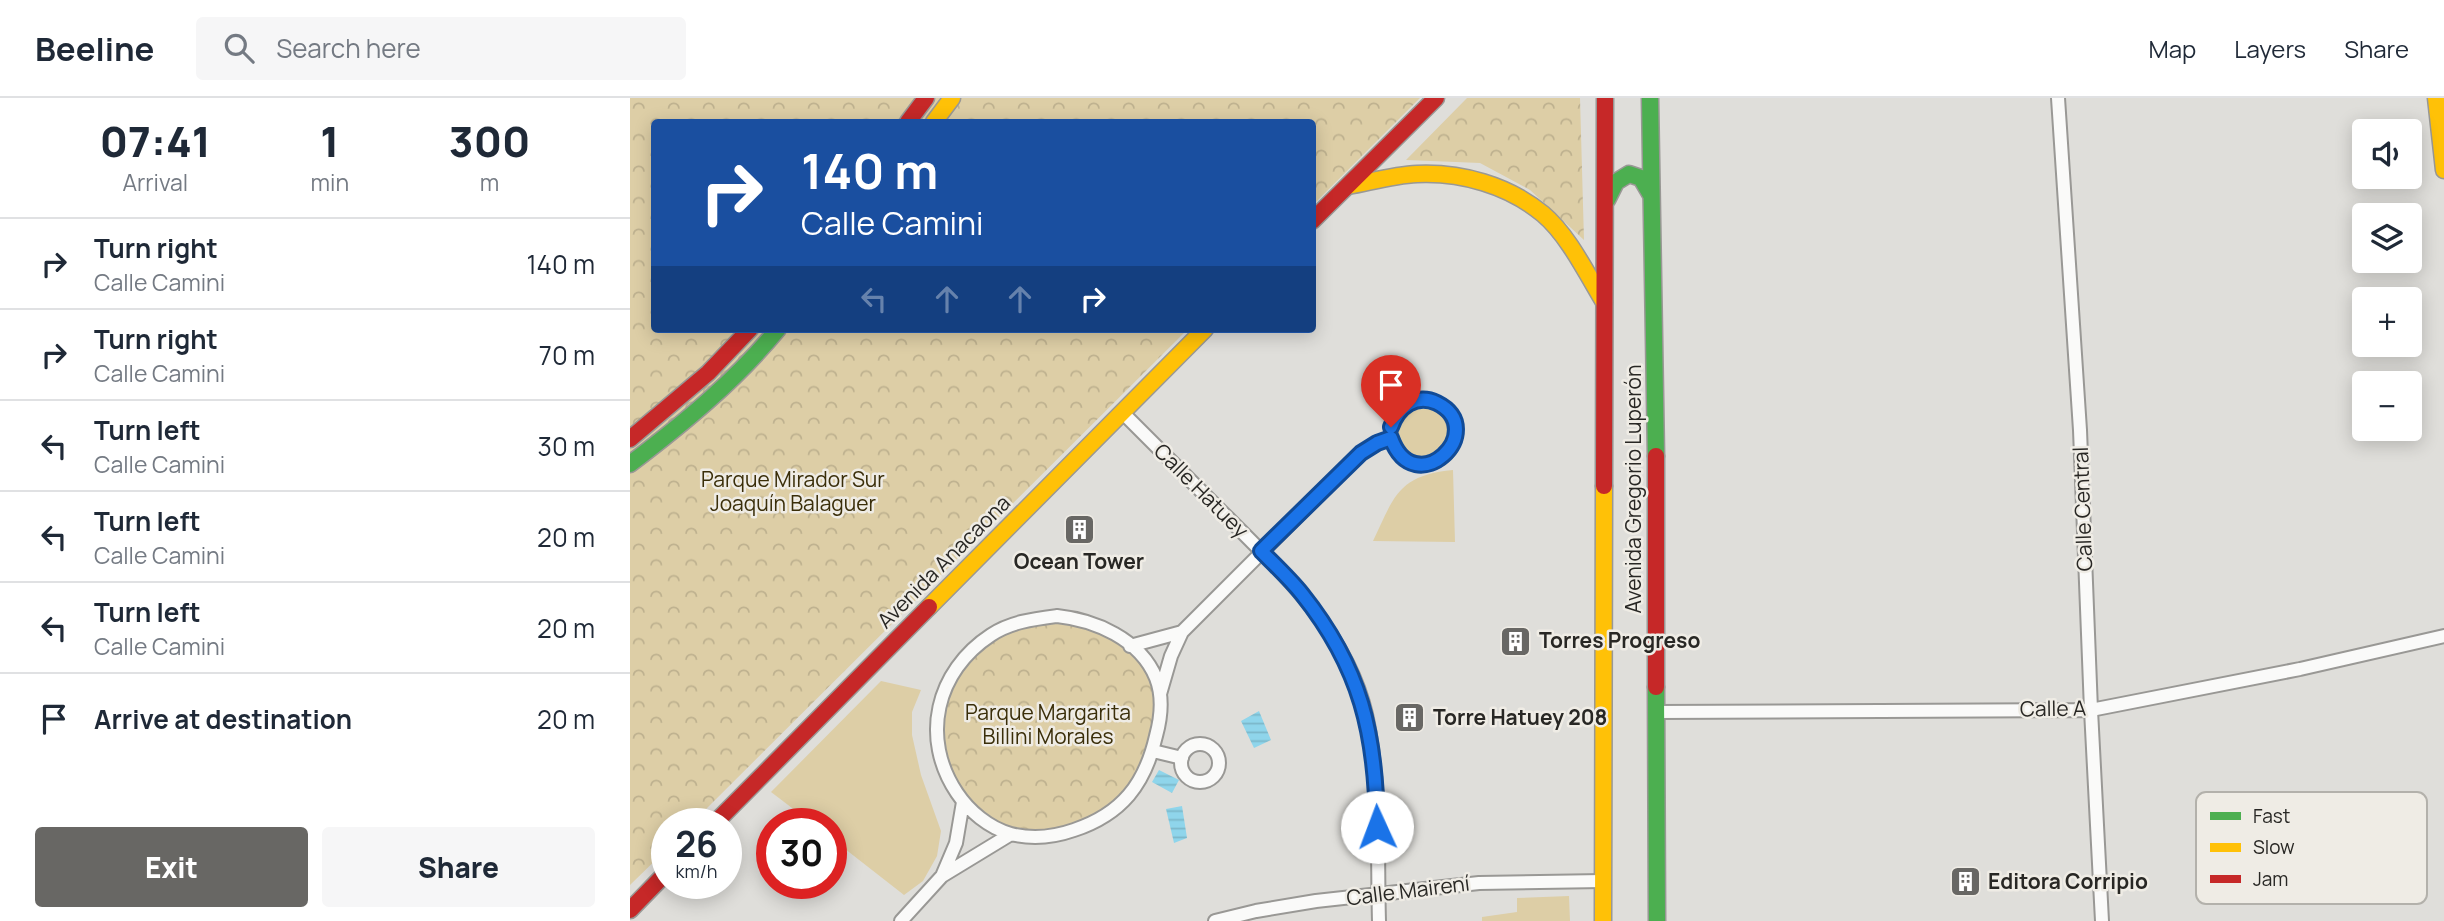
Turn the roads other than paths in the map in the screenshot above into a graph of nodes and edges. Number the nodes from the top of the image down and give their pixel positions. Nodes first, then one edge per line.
1 (926, 98) edge
2 (952, 98) edge
3 (1436, 98) edge
4 (1605, 98) edge
5 (1650, 98) edge
6 (2058, 98) edge
7 (2436, 98) edge
8 (910, 119) edge
9 (935, 119) edge
10 (2444, 170) edge
11 (1348, 186) junction
12 (1653, 199) junction
13 (1606, 205) junction
14 (1316, 218) edge
15 (1604, 302) junction
16 (747, 333) edge
17 (775, 333) edge
18 (1201, 333) edge
19 (1122, 412) junction
20 (1391, 438) junction
21 (630, 439) edge
22 (630, 464) edge
23 (1261, 551) junction
24 (1182, 632) junction
25 (2444, 636) edge
26 (1130, 646) junction
27 (1160, 695) junction
28 (2091, 710) junction
29 (1655, 712) junction
30 (1153, 751) junction
31 (1182, 758) dead end
32 (962, 802) junction
33 (730, 808) edge
34 (1011, 834) junction
35 (942, 876) junction
36 (1603, 881) junction
37 (651, 888) edge
38 (1378, 894) junction
39 (630, 909) edge
40 (901, 921) edge
41 (1215, 921) edge
42 (1379, 921) edge
43 (1603, 921) edge
44 (1657, 921) edge
45 (2102, 921) edge

1 - 8 main road
2 - 9 main road
3 - 11 main road
4 - 13 main road, Avenida Gregorio Luperón
5 - 12 main road, Avenida Gregorio Luperón
6 - 28 street, Calle Central
7 - 10 main road
11 - 14 main road
11 - 15 main road
12 - 13 main road
12 - 29 main road, Avenida Gregorio Luperón
13 - 15 main road, Avenida Gregorio Luperón
15 - 36 main road, Avenida Gregorio Luperón
16 - 21 main road
17 - 22 main road
18 - 19 main road, Avenida Anacaona
19 - 23 street, Calle Hatuey
19 - 33 main road, Avenida Anacaona
20 - 20 street
20 - 23 street
23 - 24 street
23 - 38 street, Calle Hatuey
24 - 26 street
24 - 27 street
25 - 28 street, Calle A
26 - 27 street
26 - 32 street
27 - 30 street
28 - 29 street, Calle A
28 - 45 street, Calle Central
29 - 44 main road, Avenida Gregorio Luperón
30 - 31 street
30 - 34 street
32 - 34 street
32 - 35 street
34 - 35 street
35 - 40 street
36 - 38 street, Calle Mairení
36 - 43 main road, Avenida Gregorio Luperón
37 - 39 main road
38 - 41 street, Calle Mairení
38 - 42 street, Calle Hatuey

